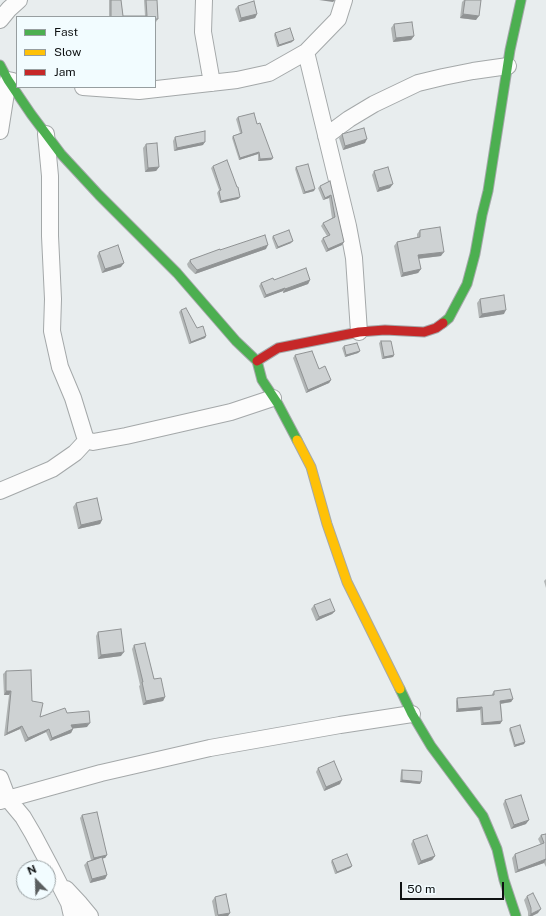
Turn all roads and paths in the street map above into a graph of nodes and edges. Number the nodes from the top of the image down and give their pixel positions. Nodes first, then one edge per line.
1 (18, 0) edge
2 (204, 0) edge
3 (344, 0) edge
4 (521, 0) edge
5 (0, 20) edge
6 (306, 52) junction
7 (0, 65) edge
8 (508, 66) junction
9 (13, 81) edge
10 (212, 83) junction
11 (17, 88) edge
12 (97, 88) edge
13 (0, 131) edge
14 (46, 133) junction
15 (326, 136) junction
16 (360, 332) junction
17 (257, 360) junction
18 (273, 398) junction
19 (87, 440) junction
20 (0, 491) edge
21 (412, 714) junction
22 (0, 778) edge
23 (4, 800) edge
24 (58, 881) junction
25 (72, 916) edge
26 (90, 916) edge
27 (516, 916) edge

1 - 5 street
2 - 10 street
3 - 6 street
4 - 8 street
6 - 10 street
6 - 15 street
7 - 9 street
8 - 15 street
8 - 16 street
9 - 13 street
10 - 12 street
11 - 14 street
14 - 17 street
14 - 19 street
15 - 16 street
16 - 17 street
17 - 18 street
18 - 19 street
18 - 21 street
19 - 20 street
21 - 23 street
21 - 27 street
22 - 23 street
23 - 24 street
24 - 25 street
24 - 26 street

